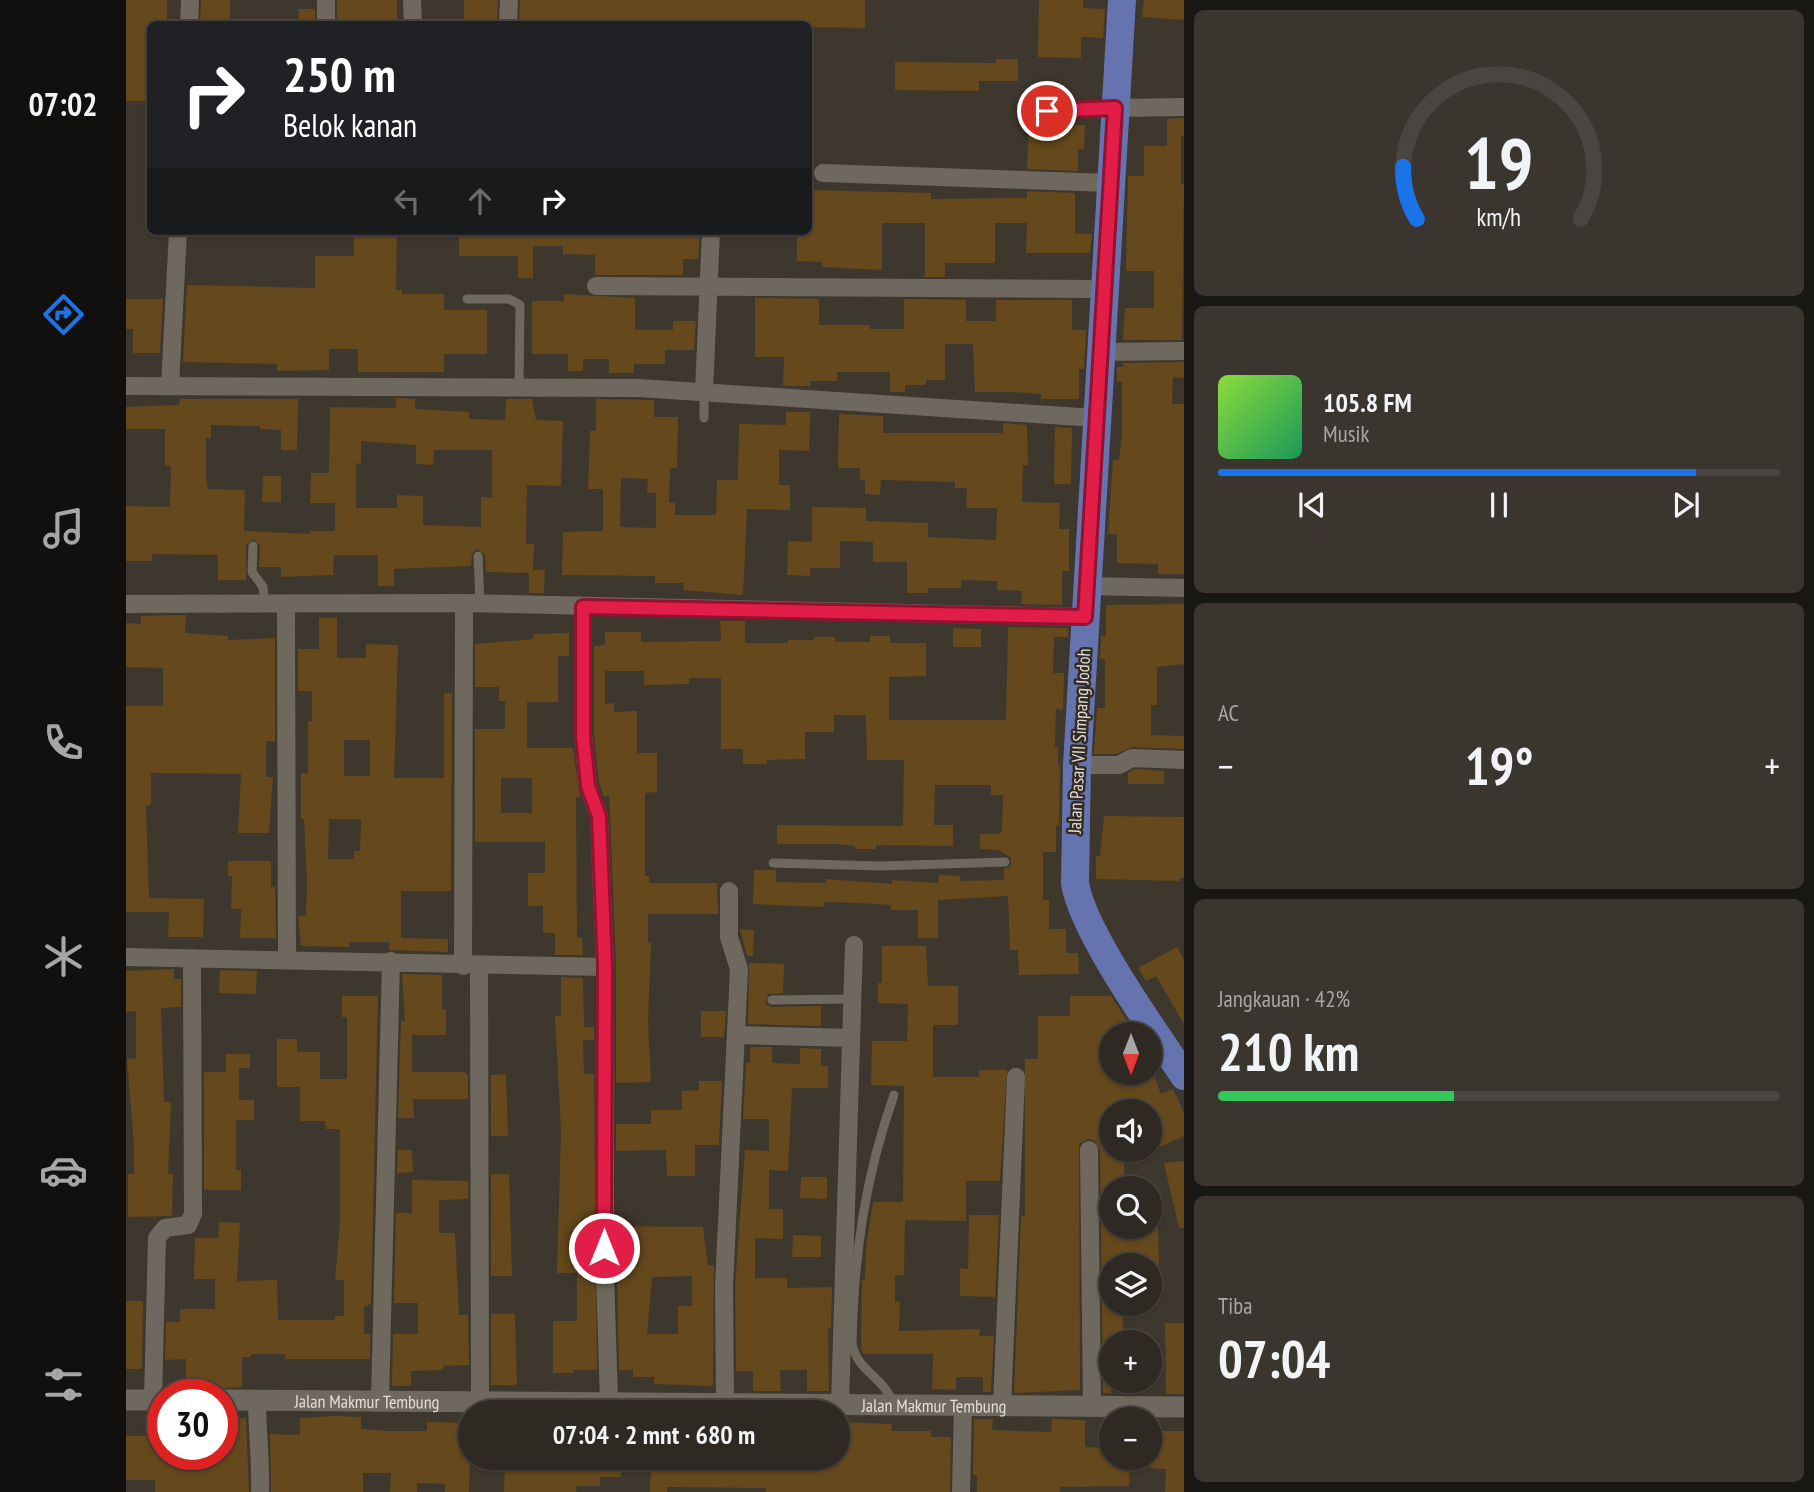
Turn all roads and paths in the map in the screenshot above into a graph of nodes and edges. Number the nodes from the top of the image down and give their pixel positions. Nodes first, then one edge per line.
1 (190, 0) edge
2 (327, 0) edge
3 (412, 0) edge
4 (509, 0) edge
5 (1122, 0) edge
6 (189, 21) edge
7 (326, 21) edge
8 (412, 21) edge
9 (508, 21) edge
10 (1184, 107) edge
11 (1115, 108) junction
12 (1047, 111) dead end
13 (823, 173) dead end
14 (1110, 183) junction
15 (178, 235) edge
16 (711, 235) edge
17 (596, 286) dead end
18 (710, 286) junction
19 (1103, 289) junction
20 (467, 299) dead end
21 (1184, 351) edge
22 (1101, 352) junction
23 (126, 386) edge
24 (170, 386) junction
25 (519, 389) junction
26 (704, 391) junction
27 (704, 418) dead end
28 (1095, 418) junction
29 (253, 546) dead end
30 (478, 556) dead end
31 (1087, 586) junction
32 (1184, 588) edge
33 (472, 603) junction
34 (126, 604) edge
35 (265, 604) junction
36 (286, 605) junction
37 (583, 607) junction
38 (1085, 617) junction
39 (1184, 760) edge
40 (1077, 765) junction
41 (1005, 862) dead end
42 (773, 863) dead end
43 (729, 891) dead end
44 (853, 945) dead end
45 (126, 957) edge
46 (192, 958) junction
47 (287, 958) junction
48 (391, 961) junction
49 (471, 966) junction
50 (605, 967) junction
51 (852, 999) junction
52 (772, 1000) dead end
53 (738, 1035) junction
54 (851, 1038) junction
55 (1184, 1076) edge
56 (1016, 1077) dead end
57 (894, 1095) dead end
58 (1089, 1150) dead end
59 (158, 1379) edge
60 (126, 1400) edge
61 (147, 1400) edge
62 (238, 1400) edge
63 (257, 1400) junction
64 (380, 1400) junction
65 (480, 1400) edge
66 (608, 1400) edge
67 (726, 1400) edge
68 (840, 1400) edge
69 (458, 1401) edge
70 (850, 1404) edge
71 (894, 1404) junction
72 (962, 1404) junction
73 (1002, 1405) junction
74 (1092, 1406) junction
75 (1184, 1407) edge
76 (260, 1492) edge
77 (961, 1492) edge

1 - 6 street
2 - 7 street
3 - 8 street
4 - 9 street
5 - 11 main road, Jalan Pasar VII Simpang Jodoh
10 - 11 street
11 - 12 lane
11 - 14 main road, Jalan Pasar VII Simpang Jodoh
13 - 14 street
14 - 19 main road, Jalan Pasar VII Simpang Jodoh
15 - 24 street
16 - 18 street
17 - 18 street
18 - 19 street
18 - 26 street
19 - 22 main road, Jalan Pasar VII Simpang Jodoh
20 - 25 lane
21 - 22 street
22 - 28 main road, Jalan Pasar VII Simpang Jodoh
23 - 24 street
24 - 25 street
25 - 26 street
26 - 27 lane
26 - 28 street
28 - 31 main road, Jalan Pasar VII Simpang Jodoh
29 - 35 lane
30 - 33 lane
31 - 32 street
31 - 38 main road, Jalan Pasar VII Simpang Jodoh
33 - 36 street
33 - 37 street
33 - 49 street
34 - 35 street
35 - 36 street
36 - 47 street
37 - 38 street
37 - 50 street
38 - 40 main road, Jalan Pasar VII Simpang Jodoh
39 - 40 street
40 - 55 main road, Jalan Pasar VII Simpang Jodoh
41 - 42 lane
43 - 53 street
44 - 51 street
45 - 46 street
46 - 47 street
46 - 59 street
47 - 48 street
48 - 49 street
48 - 64 street
49 - 50 street
49 - 65 street
50 - 66 street
51 - 52 lane
51 - 54 street
53 - 54 street
53 - 67 street
54 - 68 street
56 - 73 street
57 - 71 lane
58 - 74 street
60 - 61 street
62 - 63 street, Jalan Makmur Tembung
63 - 64 street, Jalan Makmur Tembung
63 - 76 street
64 - 69 street, Jalan Makmur Tembung
70 - 71 street, Jalan Makmur Tembung
71 - 72 street, Jalan Makmur Tembung
72 - 73 street, Jalan Makmur Tembung
72 - 77 street
73 - 74 street, Jalan Makmur Tembung
74 - 75 street, Jalan Makmur Tembung

